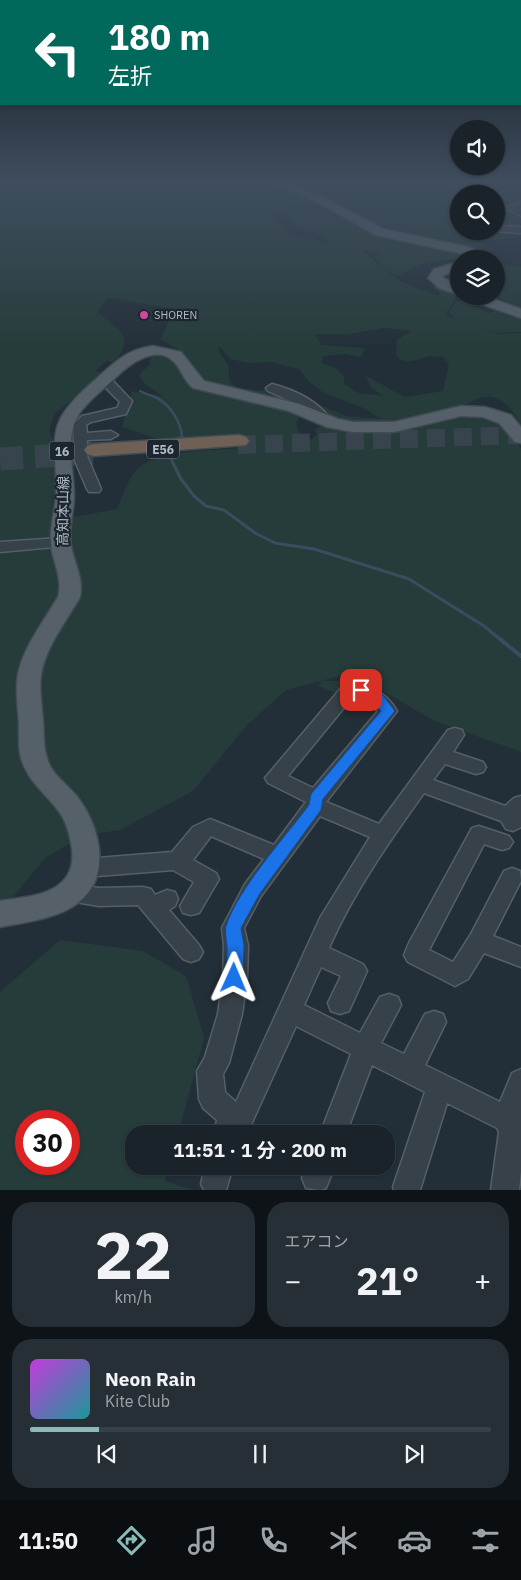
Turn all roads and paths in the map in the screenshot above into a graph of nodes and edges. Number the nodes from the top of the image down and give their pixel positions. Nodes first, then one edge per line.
1 (411, 240) edge
2 (463, 250) edge
3 (450, 269) edge
4 (450, 287) edge
5 (496, 305) edge
6 (521, 314) edge
7 (100, 383) junction
8 (272, 388) dead end
9 (325, 420) junction
10 (521, 438) edge
11 (231, 444) tunnel mouth
12 (97, 446) junction
13 (94, 489) dead end
14 (60, 543) junction
15 (0, 547) edge
16 (455, 735) dead end
17 (439, 755) junction
18 (476, 767) dead end
19 (419, 783) junction
20 (316, 802) junction
21 (514, 814) edge
22 (383, 834) junction
23 (502, 842) dead end
24 (278, 856) junction
25 (175, 860) junction
26 (85, 868) junction
27 (512, 877) dead end
28 (71, 893) junction
29 (191, 906) dead end
30 (0, 914) edge
31 (479, 941) junction
32 (191, 952) dead end
33 (316, 953) junction
34 (521, 957) edge
35 (340, 1003) dead end
36 (389, 1005) dead end
37 (291, 1011) junction
38 (434, 1022) dead end
39 (366, 1049) junction
40 (409, 1070) junction
41 (521, 1082) edge
42 (440, 1086) junction
43 (506, 1119) junction
44 (230, 1124) edge
45 (337, 1125) edge
46 (515, 1150) edge
47 (407, 1186) dead end
48 (505, 1190) edge

1 - 2 main road
3 - 4 main road
5 - 6 main road
7 - 9 main road, 高知本山線 / 16
7 - 12 street
7 - 14 main road, 高知本山線 / 16
8 - 9 street
9 - 10 main road, 高知本山線 / 16
11 - 12 highway, E56
12 - 13 street
14 - 15 street
14 - 26 main road, 高知本山線 / 16
16 - 17 street
17 - 18 street
17 - 19 street
19 - 21 street
19 - 22 street
20 - 20 street
20 - 22 street
20 - 24 street
22 - 33 street
23 - 31 street
24 - 25 street
24 - 44 street
25 - 26 street
25 - 29 street
26 - 28 main road, 高知本山線 / 16
27 - 31 street
28 - 30 main road
28 - 32 street
31 - 34 street
33 - 35 street
33 - 37 street
36 - 39 street
37 - 39 street
37 - 44 street
38 - 40 street
39 - 40 street
39 - 45 street
40 - 42 street
41 - 43 street
42 - 43 street
42 - 47 street
43 - 46 street
46 - 48 street

